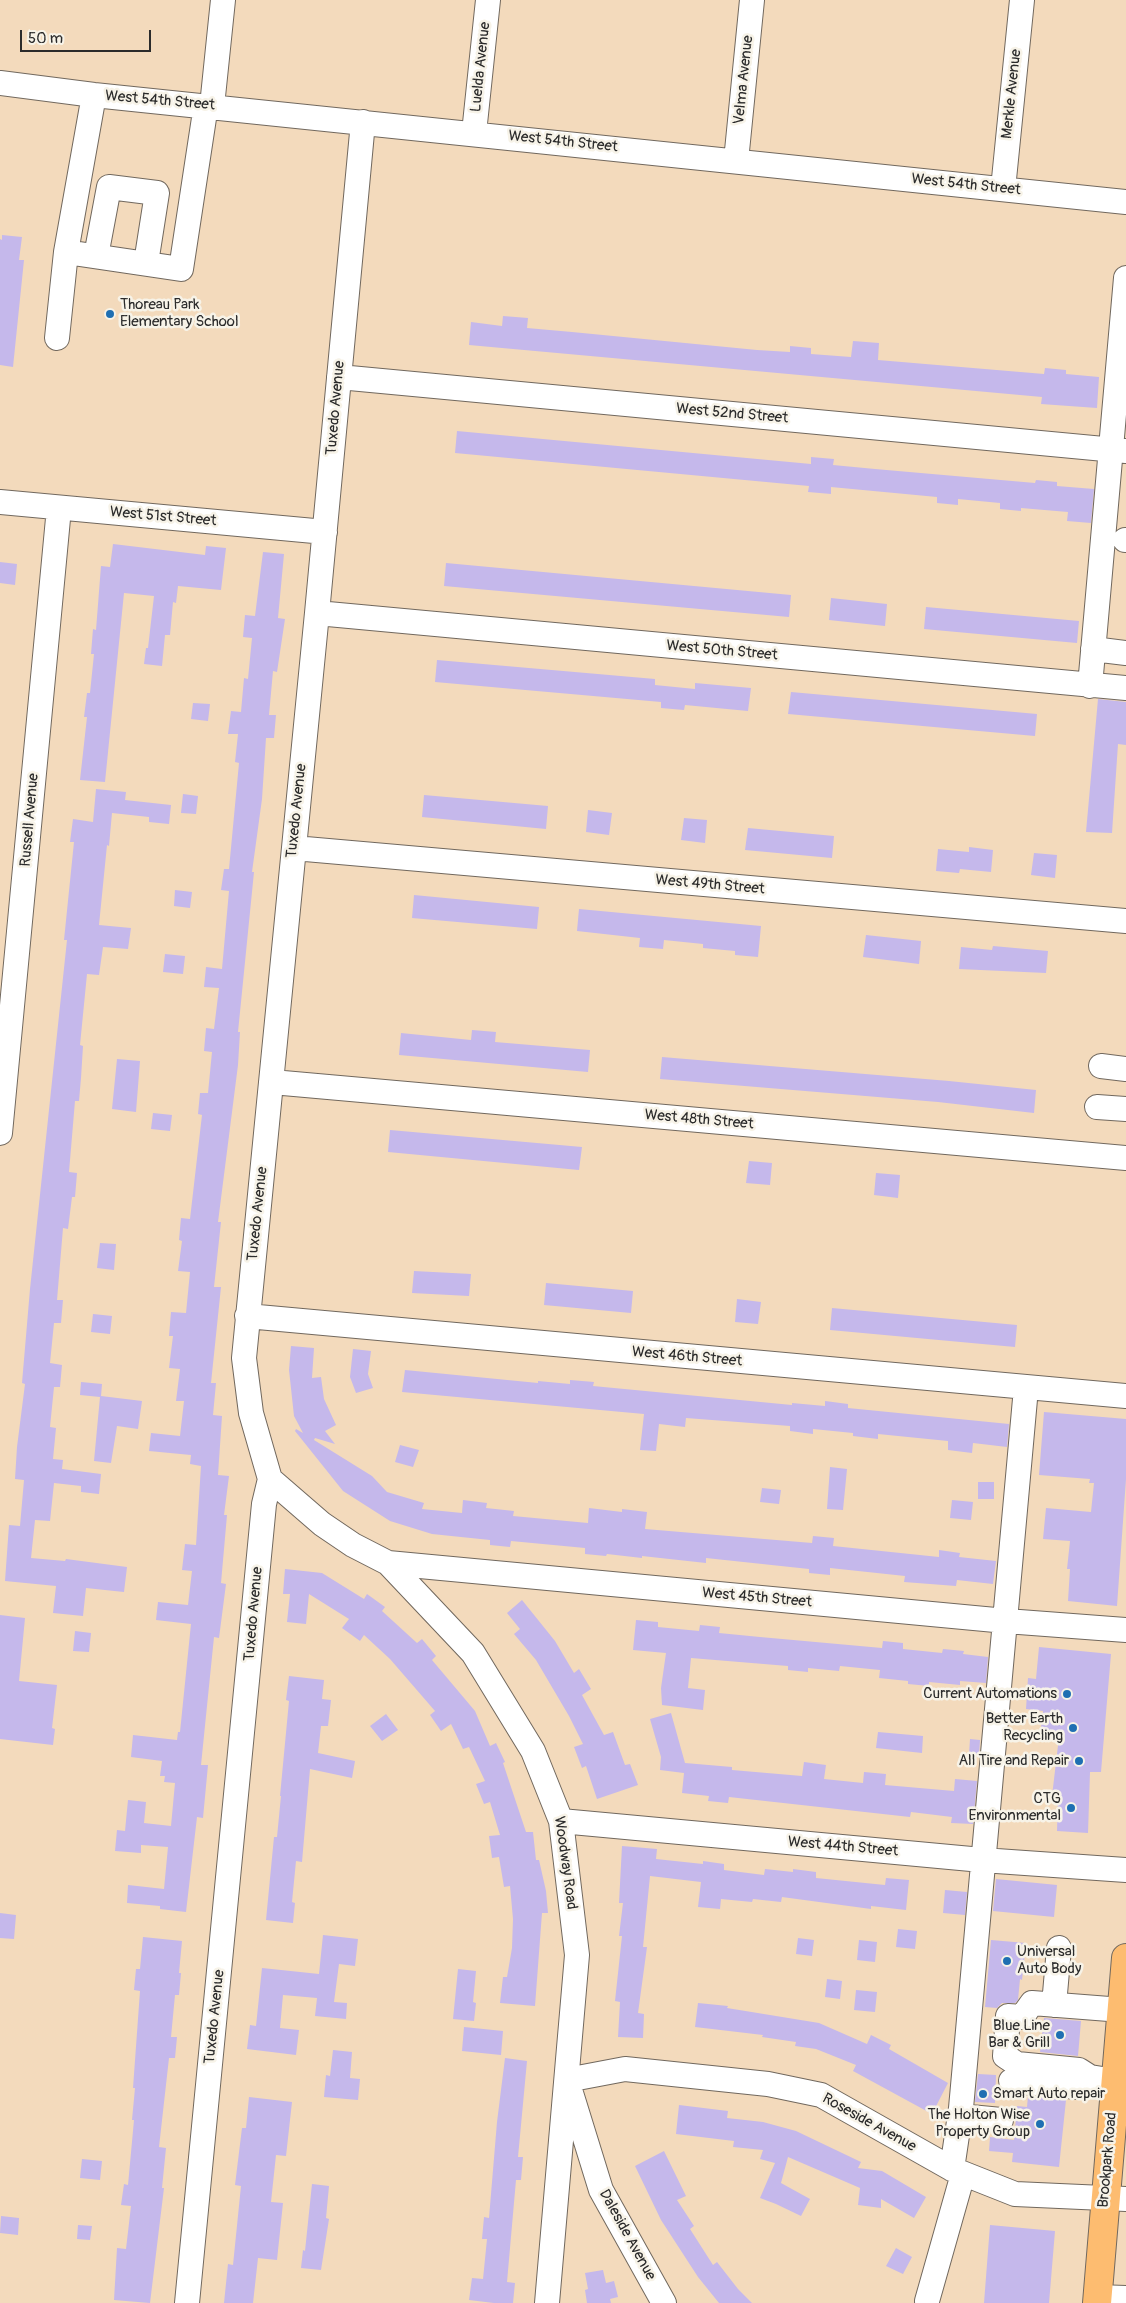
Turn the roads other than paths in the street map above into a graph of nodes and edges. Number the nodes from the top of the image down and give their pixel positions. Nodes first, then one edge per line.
1 (223, 0) edge
2 (488, 0) edge
3 (752, 0) edge
4 (1022, 0) edge
5 (0, 83) edge
6 (94, 95) junction
7 (209, 105) junction
8 (362, 122) junction
9 (474, 133) junction
10 (736, 161) junction
11 (1003, 189) junction
12 (1126, 202) edge
13 (66, 252) junction
14 (96, 256) junction
15 (146, 263) junction
16 (1126, 278) edge
17 (58, 338) dead end
18 (339, 377) junction
19 (1121, 399) edge
20 (1119, 450) edge
21 (0, 502) edge
22 (59, 508) junction
23 (325, 532) junction
24 (318, 613) junction
25 (1093, 650) junction
26 (1126, 652) edge
27 (1090, 686) junction
28 (1126, 688) edge
29 (294, 848) junction
30 (1126, 922) edge
31 (1101, 1066) dead end
32 (1126, 1069) edge
33 (272, 1082) junction
34 (1098, 1107) dead end
35 (1126, 1109) edge
36 (0, 1133) edge
37 (1126, 1158) edge
38 (247, 1316) junction
39 (1026, 1388) junction
40 (1126, 1396) edge
41 (270, 1479) junction
42 (388, 1563) junction
43 (1006, 1621) junction
44 (1126, 1630) edge
45 (561, 1820) junction
46 (982, 1860) junction
47 (1126, 1870) edge
48 (1059, 1948) dead end
49 (1126, 1958) edge
50 (1124, 1997) edge
51 (1054, 2005) junction
52 (1122, 2043) edge
53 (1102, 2079) junction
54 (567, 2080) junction
55 (1011, 2081) dead end
56 (960, 2116) junction
57 (1001, 2120) dead end
58 (958, 2172) junction
59 (1115, 2199) edge
60 (1126, 2298) edge
61 (1097, 2300) edge
62 (928, 2301) dead end
63 (187, 2303) edge
64 (547, 2303) edge
65 (664, 2303) edge

1 - 7 street
2 - 9 street, Luelda Avenue
3 - 10 street, Velma Avenue
4 - 11 street, Merkle Avenue
5 - 6 street, West 54th Street
6 - 7 street, West 54th Street
6 - 13 street
7 - 8 street, West 54th Street
7 - 15 street
8 - 9 street, West 54th Street
8 - 18 street, Tuxedo Avenue
9 - 10 street, West 54th Street
10 - 11 street, West 54th Street
11 - 12 street, West 54th Street
13 - 14 street
13 - 17 street
14 - 15 street
14 - 15 street
16 - 19 street
18 - 20 street, West 52nd Street
18 - 23 street, Tuxedo Avenue
19 - 20 street
20 - 25 street
21 - 22 street, West 51st Street
22 - 23 street, West 51st Street
22 - 36 street, Russell Avenue
23 - 24 street, Tuxedo Avenue
24 - 27 street, West 50th Street
24 - 29 street, Tuxedo Avenue
25 - 26 street
25 - 27 street
27 - 28 street, West 50th Street
29 - 30 street, West 49th Street
29 - 33 street, Tuxedo Avenue
31 - 32 street
33 - 37 street, West 48th Street
33 - 38 street, Tuxedo Avenue
34 - 35 street
38 - 39 street, West 46th Street
38 - 41 street, Tuxedo Avenue
39 - 40 street, West 46th Street
39 - 43 street
41 - 42 street, Woodway Road
41 - 63 street, Tuxedo Avenue
42 - 43 street, West 45th Street
42 - 45 street, Woodway Road
43 - 44 street, West 45th Street
43 - 46 street
45 - 46 street, West 44th Street
45 - 54 street, Woodway Road
46 - 47 street, West 44th Street
46 - 56 street
48 - 51 street
49 - 50 main road, Brookpark Road
50 - 51 street
50 - 52 main road, Brookpark Road
51 - 53 street
52 - 53 main road, Brookpark Road
53 - 55 street
53 - 59 main road, Brookpark Road
54 - 58 street, Roseside Avenue
54 - 64 street, Woodway Road
54 - 65 street, Daleside Avenue
56 - 57 street
56 - 58 street
58 - 59 street, Roseside Avenue
58 - 62 street
59 - 61 main road, Brookpark Road
60 - 61 street

